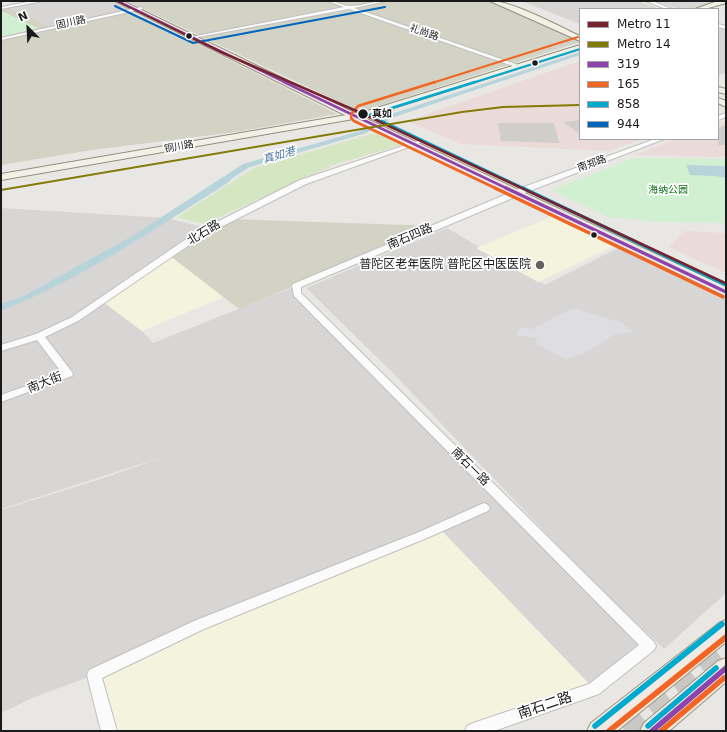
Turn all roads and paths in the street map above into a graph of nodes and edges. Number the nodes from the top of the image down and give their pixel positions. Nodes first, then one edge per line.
1 (41, 1) edge
2 (118, 1) edge
3 (127, 1) edge
4 (330, 1) edge
5 (384, 1) edge
6 (493, 1) edge
7 (507, 1) edge
8 (648, 1) edge
9 (726, 2) edge
10 (1, 8) edge
11 (138, 8) junction
12 (349, 8) junction
13 (667, 8) edge
14 (702, 8) edge
15 (710, 8) edge
16 (559, 21) dead end
17 (719, 26) edge
18 (726, 28) edge
19 (197, 36) junction
20 (1, 39) edge
21 (579, 39) edge
22 (579, 43) edge
23 (579, 47) edge
24 (515, 65) junction
25 (365, 117) junction
26 (657, 140) edge
27 (418, 143) junction
28 (1, 177) edge
29 (521, 191) junction
30 (726, 283) edge
31 (296, 286) joint
32 (726, 292) edge
33 (39, 336) junction
34 (1, 348) edge
35 (1, 399) edge
36 (484, 508) dead end
37 (726, 629) edge
38 (649, 646) joint
39 (726, 668) edge
40 (109, 731) edge
41 (473, 731) edge
42 (599, 731) edge
43 (652, 731) edge

1 - 10 street
2 - 11 main road
3 - 11 main road
4 - 12 street, 礼尚路
5 - 12 street
6 - 21 main road
7 - 16 main road
8 - 13 street
9 - 14 main road
9 - 15 main road
11 - 19 main road
11 - 20 street, 固川路
12 - 19 street
12 - 24 street, 礼尚路
17 - 18 street
19 - 25 main road
22 - 24 main road, 铜川路
23 - 24 main road, 铜川路
24 - 25 main road, 铜川路
25 - 27 main road
25 - 28 main road, 铜川路
26 - 29 street, 南郑路
27 - 29 main road
27 - 33 street, 北石路
29 - 30 main road
29 - 31 street, 南石四路
29 - 32 main road
31 - 38 street, 南石一路
33 - 34 street, 北石路
33 - 35 street, 南大街
36 - 40 street
37 - 42 main road
38 - 41 street, 南石二路
39 - 43 main road

